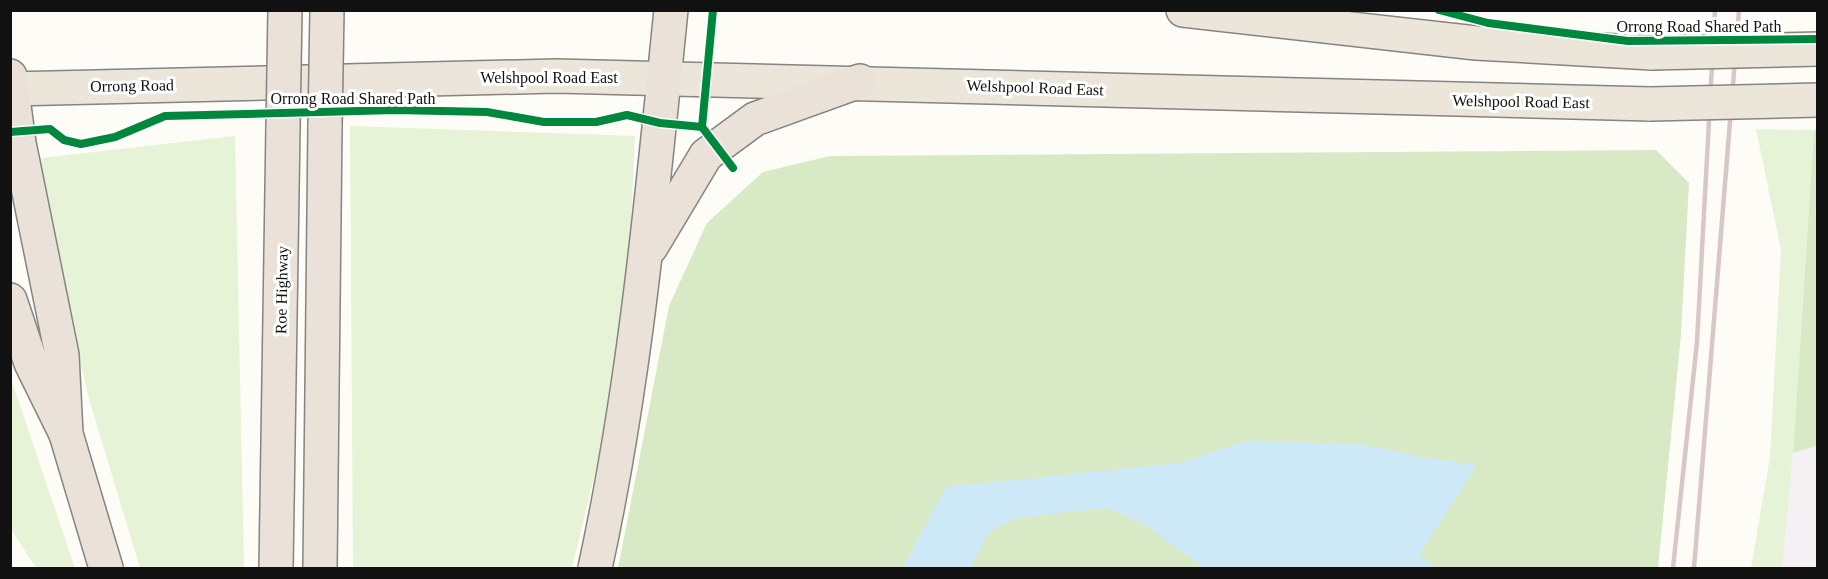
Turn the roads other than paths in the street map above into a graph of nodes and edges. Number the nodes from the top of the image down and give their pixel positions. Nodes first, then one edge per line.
1 (285, 10) edge
2 (327, 10) edge
3 (671, 10) edge
4 (1183, 10) edge
5 (1818, 50) edge
6 (10, 76) edge
7 (664, 78) junction
8 (860, 81) junction
9 (253, 82) joint
10 (11, 89) edge
11 (1818, 100) edge
12 (645, 258) junction
13 (10, 300) edge
14 (66, 434) junction
15 (106, 568) edge
16 (276, 568) edge
17 (320, 568) edge
18 (595, 568) edge

1 - 16 highway, Roe Highway, bridge
2 - 17 highway, bridge
3 - 7 highway
4 - 5 highway, bridge
6 - 10 highway
7 - 8 highway, Welshpool Road East
7 - 9 highway, Welshpool Road East
7 - 12 highway
8 - 11 highway, Welshpool Road East, bridge
8 - 12 highway
9 - 10 highway, Orrong Road
10 - 14 highway
12 - 18 highway
13 - 14 highway
14 - 15 highway

